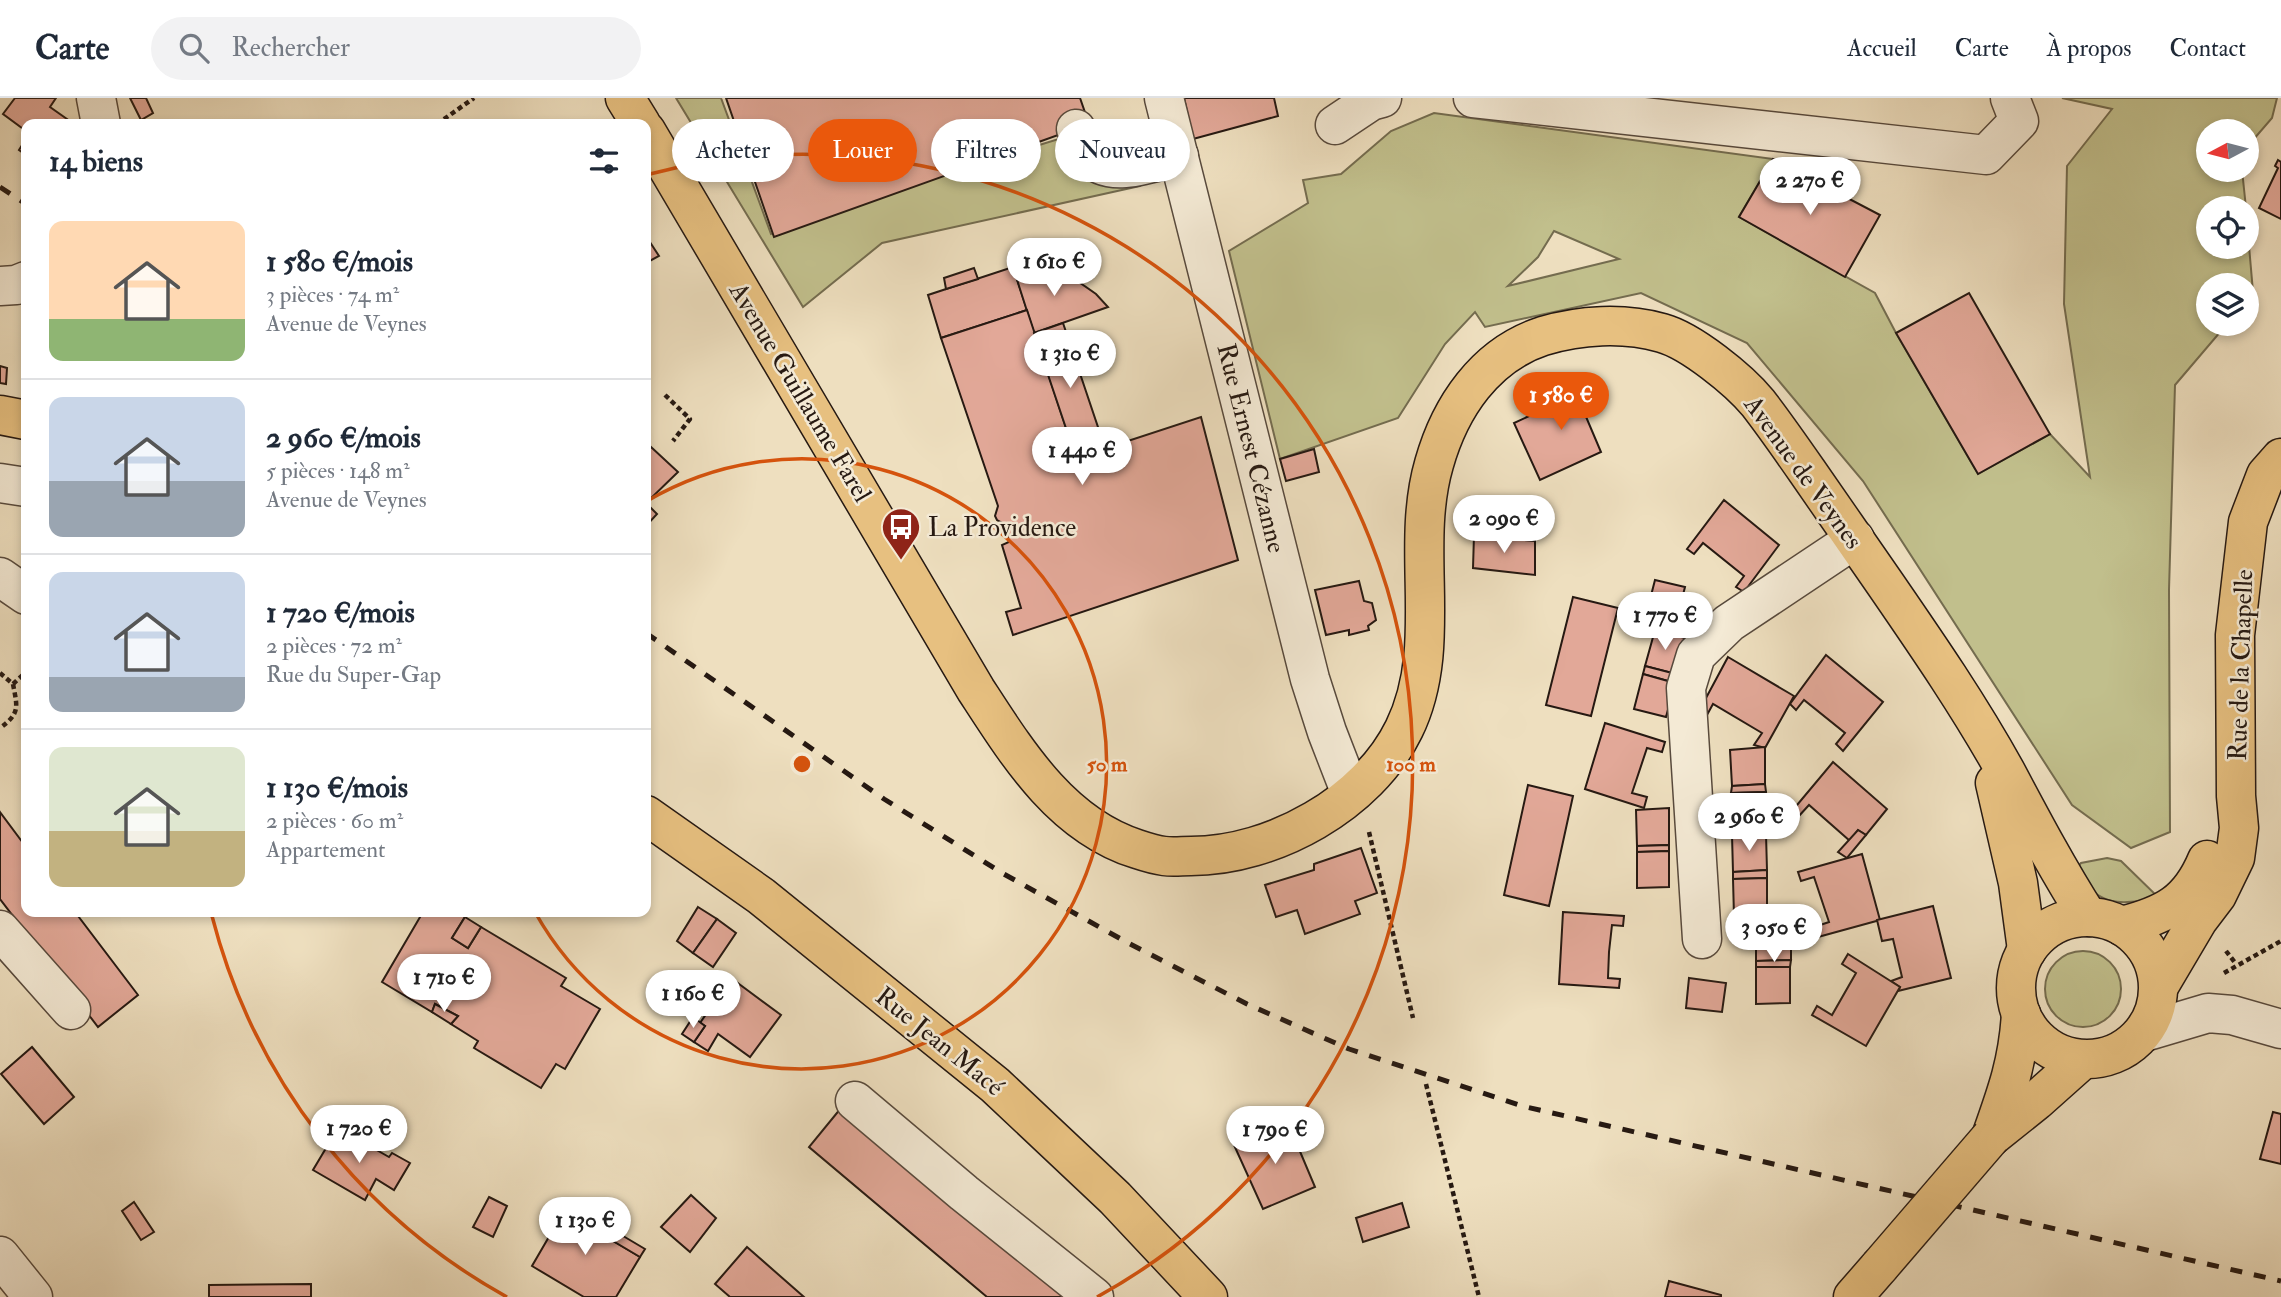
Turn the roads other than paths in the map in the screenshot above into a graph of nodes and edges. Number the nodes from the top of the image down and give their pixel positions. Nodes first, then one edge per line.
1 (96, 98) edge
2 (625, 98) edge
3 (1164, 98) edge
4 (1382, 98) edge
5 (1473, 98) edge
6 (2010, 98) edge
7 (100, 119) edge
8 (639, 119) edge
9 (1169, 119) edge
10 (1335, 125) dead end
11 (651, 139) edge
12 (1185, 182) edge
13 (21, 283) edge
14 (0, 286) edge
15 (0, 415) edge
16 (21, 418) edge
17 (2281, 458) edge
18 (0, 483) edge
19 (21, 486) edge
20 (1855, 539) junction
21 (0, 577) edge
22 (21, 592) edge
23 (1978, 724) junction
24 (1351, 794) junction
25 (2235, 796) junction
26 (651, 819) edge
27 (2105, 921) junction
28 (0, 930) edge
29 (1702, 939) dead end
30 (2027, 950) junction
31 (2159, 986) junction
32 (71, 1010) dead end
33 (2021, 1014) junction
34 (2281, 1029) edge
35 (2144, 1032) junction
36 (2082, 1060) junction
37 (855, 1101) dead end
38 (1991, 1137) junction
39 (0, 1256) edge
40 (33, 1297) edge
41 (1094, 1297) edge
42 (1208, 1297) edge
43 (1853, 1297) edge

1 - 7 street
2 - 8 main road
3 - 9 street, Rue Ernest Cézanne
4 - 10 street
5 - 6 street
11 - 24 main road, Avenue Guillaume Farel
12 - 24 street, Rue Ernest Cézanne
13 - 14 street
15 - 16 main road
17 - 25 main road, Rue de la Chapelle
18 - 19 street
20 - 23 main road, Avenue de Veynes
20 - 24 main road, Avenue de Veynes
20 - 29 street
21 - 22 street
23 - 27 main road, Avenue de Veynes
23 - 30 main road, Avenue de Veynes
25 - 27 main road, Rue de la Chapelle
25 - 31 main road, Rue de la Chapelle
26 - 42 main road, Rue Jean Macé
27 - 30 main road
27 - 31 main road
28 - 32 street
30 - 33 main road
31 - 35 main road
33 - 36 main road
33 - 38 main road
34 - 35 street
35 - 36 main road
36 - 38 main road
37 - 41 street
38 - 43 main road, bridge
39 - 40 street

